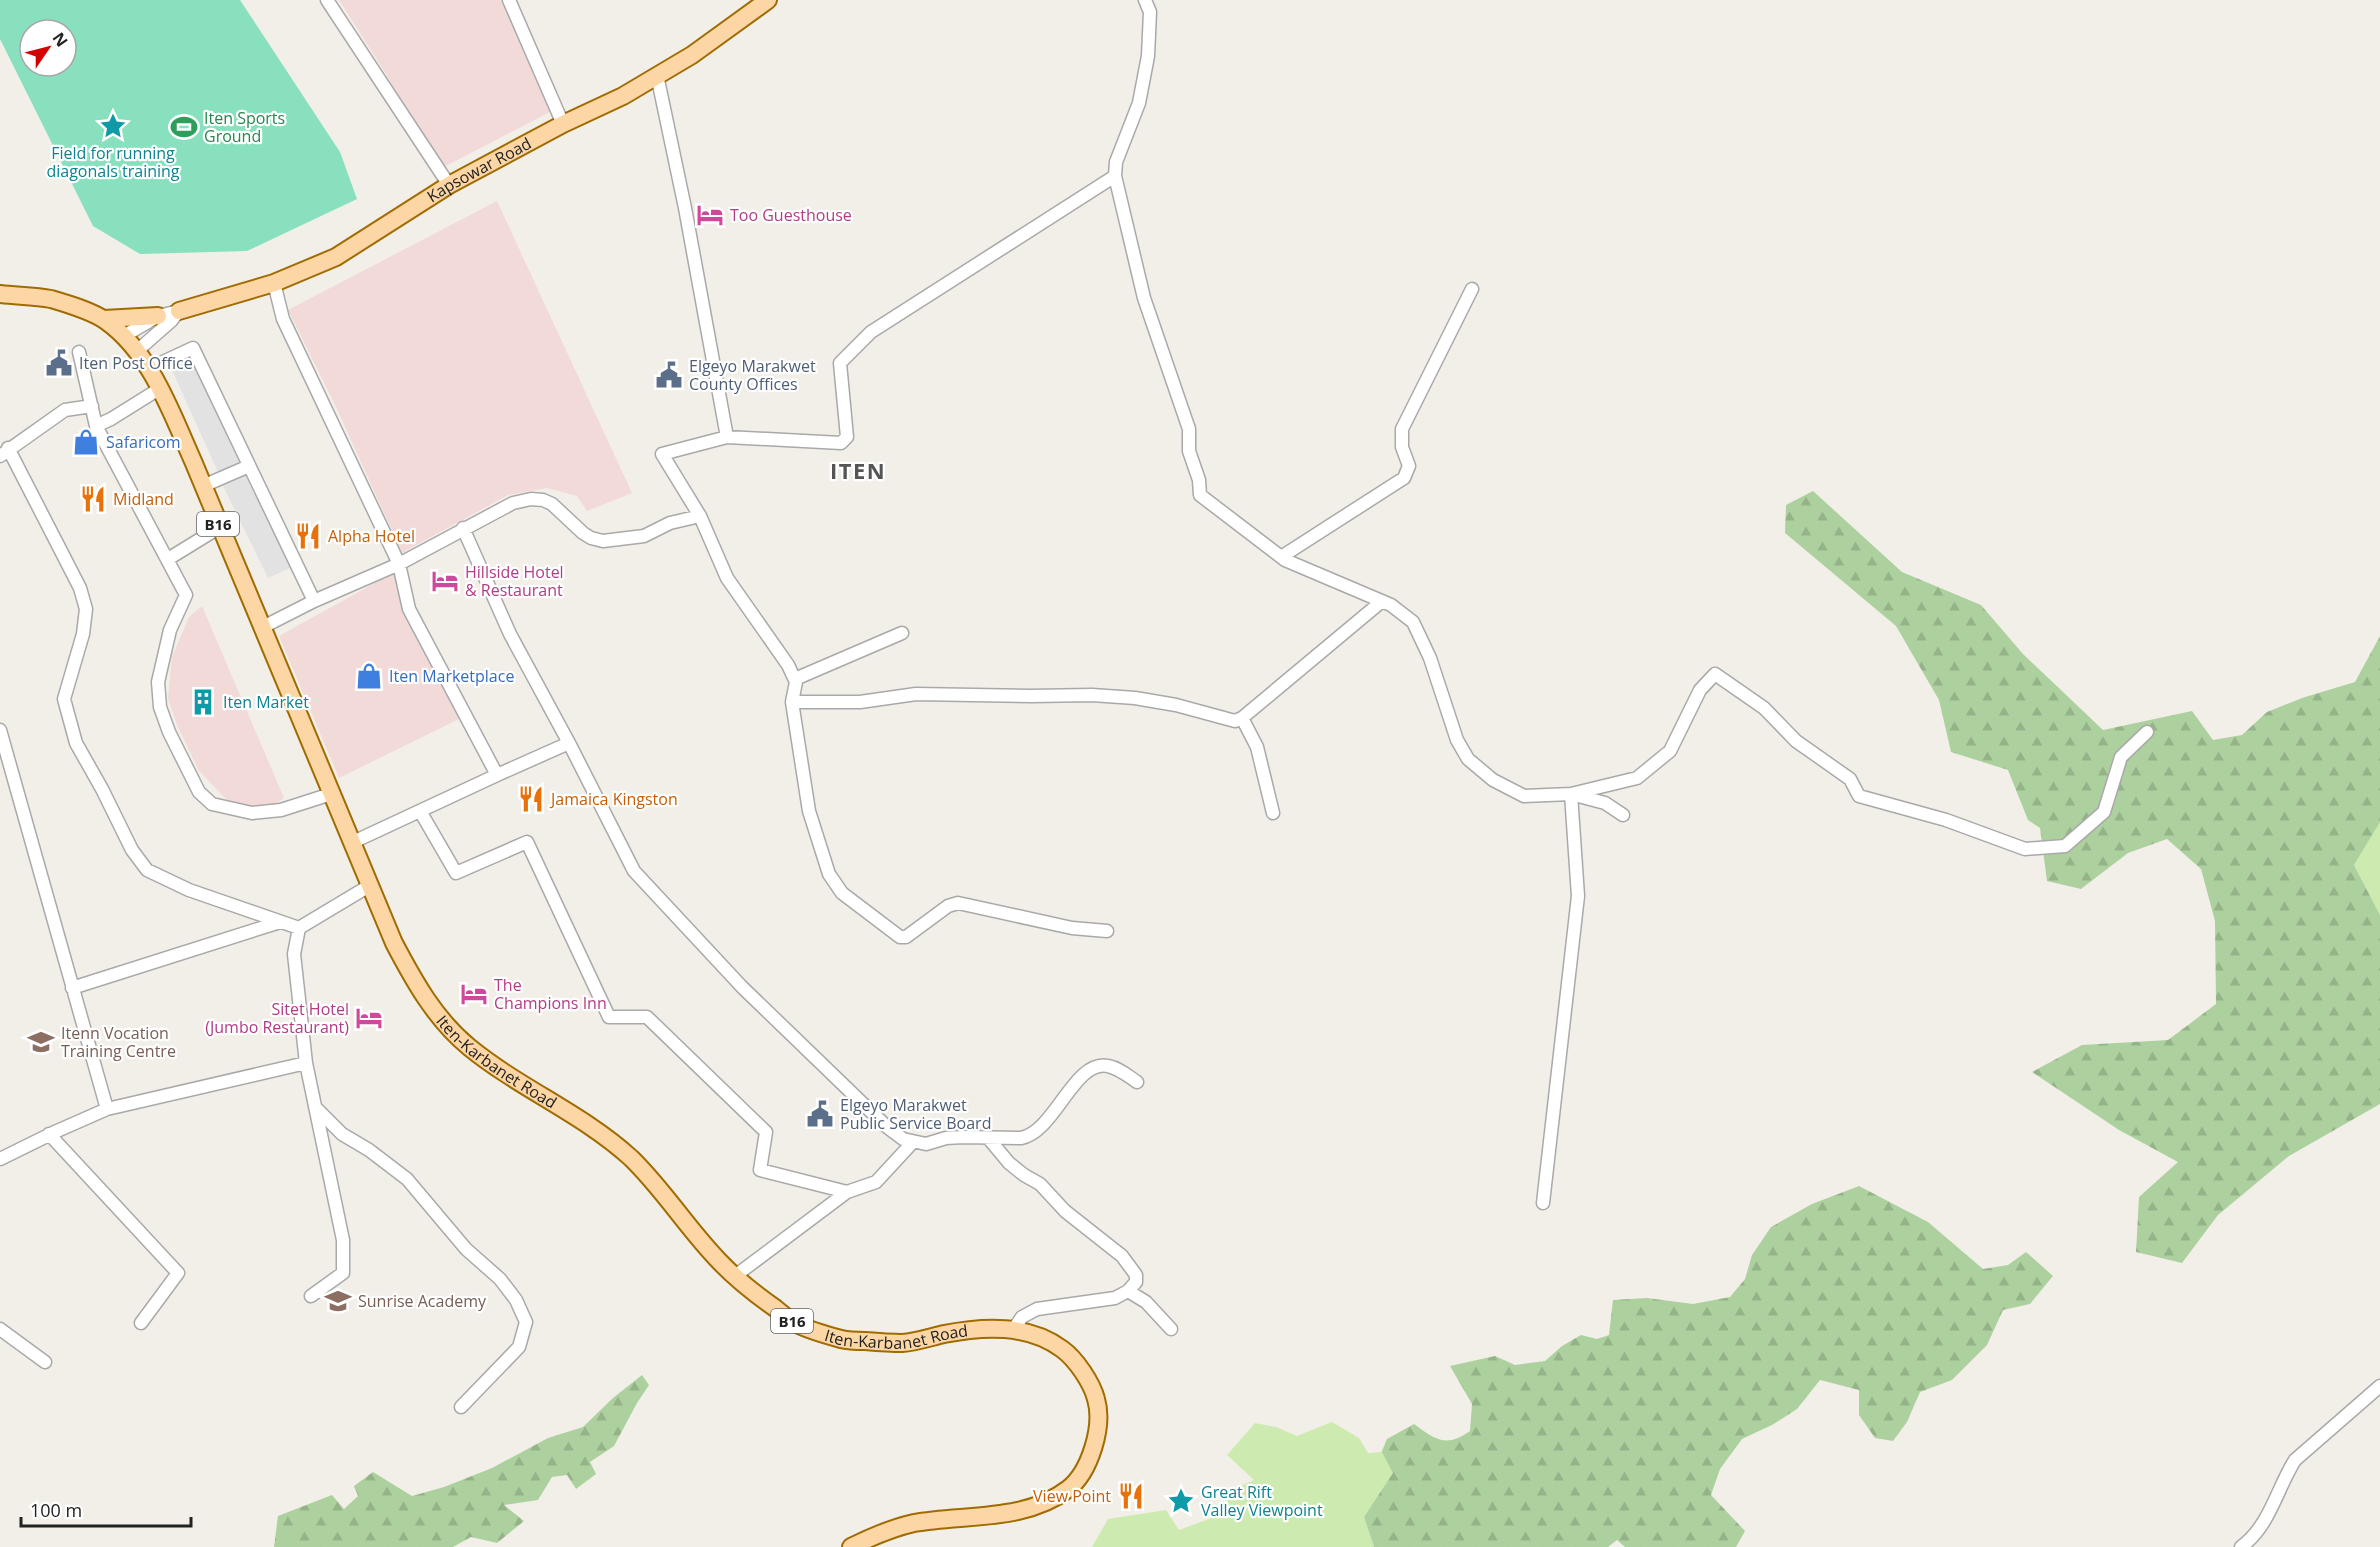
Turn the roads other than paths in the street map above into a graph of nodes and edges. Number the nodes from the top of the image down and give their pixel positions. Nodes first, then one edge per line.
1 (327, 0) edge
2 (509, 0) edge
3 (768, 0) edge
4 (1145, 0) edge
5 (657, 75) junction
6 (563, 124) junction
7 (1115, 176) junction
8 (449, 185) junction
9 (274, 283) junction
10 (1472, 289) dead end
11 (0, 294) edge
12 (179, 311) junction
13 (158, 316) junction
14 (104, 319) junction
15 (124, 336) junction
16 (137, 351) junction
17 (79, 352) dead end
18 (148, 369) junction
19 (159, 389) junction
20 (92, 406) junction
21 (96, 426) junction
22 (727, 436) junction
23 (4, 452) edge
24 (249, 466) junction
25 (203, 486) junction
26 (700, 516) junction
27 (220, 527) junction
28 (463, 528) junction
29 (1281, 557) junction
30 (168, 559) junction
31 (399, 564) junction
32 (314, 601) junction
33 (1381, 602) junction
34 (261, 628) junction
35 (902, 633) dead end
36 (795, 679) junction
37 (792, 702) junction
38 (1242, 718) junction
39 (0, 730) edge
40 (2147, 732) dead end
41 (569, 743) junction
42 (497, 775) junction
43 (331, 794) junction
44 (1571, 794) junction
45 (420, 811) junction
46 (1272, 813) dead end
47 (1623, 815) dead end
48 (351, 843) junction
49 (369, 886) junction
50 (280, 922) junction
51 (299, 928) junction
52 (1107, 931) dead end
53 (72, 988) junction
54 (306, 1063) junction
55 (1137, 1082) dead end
56 (315, 1107) junction
57 (106, 1109) junction
58 (50, 1134) junction
59 (989, 1139) junction
60 (913, 1142) junction
61 (0, 1159) edge
62 (847, 1192) junction
63 (1543, 1203) dead end
64 (735, 1276) junction
65 (1128, 1291) junction
66 (311, 1296) dead end
67 (141, 1323) dead end
68 (0, 1329) edge
69 (1171, 1329) dead end
70 (1013, 1330) junction
71 (45, 1362) dead end
72 (2380, 1386) edge
73 (461, 1407) dead end
74 (851, 1547) edge
75 (2241, 1547) edge

1 - 8 street
2 - 6 street
3 - 5 main road, Kapsowar Road
4 - 7 street
5 - 6 main road, Kapsowar Road
5 - 22 street
6 - 8 main road, Kapsowar Road
7 - 22 street
7 - 29 street
8 - 9 main road, Kapsowar Road
9 - 12 main road, Kapsowar Road
9 - 31 street
10 - 29 street
11 - 14 main road, B16
12 - 13 street, Kapsowar Road
12 - 16 street, Kapsowar Road
13 - 14 main road
13 - 15 street, Kapsowar Road
14 - 15 main road, B16
15 - 16 main road, B16
16 - 18 main road, B16
17 - 20 street
18 - 19 main road, B16
18 - 24 street
19 - 21 street
19 - 25 main road, B16
20 - 21 street
20 - 23 street
21 - 30 street
22 - 26 street
23 - 50 street
24 - 25 street
24 - 32 street
25 - 27 main road, B16
26 - 28 street
26 - 36 street
27 - 30 street
27 - 34 main road, B16
28 - 31 street
28 - 41 street
29 - 33 street
30 - 43 street
31 - 32 street
31 - 42 street
32 - 34 street
33 - 38 street
33 - 44 street
34 - 43 main road, B16
35 - 36 street
36 - 37 street
37 - 38 street
37 - 52 street
38 - 46 street
39 - 53 street
40 - 44 street
41 - 42 street
41 - 60 street
42 - 45 street
43 - 48 main road, B16
44 - 47 street
44 - 63 street
45 - 48 street
45 - 62 street
48 - 49 main road, Iten-Karbanet Road / B16
49 - 51 street
49 - 64 main road, Iten-Karbanet Road / B16
50 - 51 street
50 - 53 street
51 - 54 street
53 - 57 street
54 - 56 street
54 - 57 street
55 - 59 street
56 - 66 street
56 - 73 street
57 - 58 street
58 - 61 street
58 - 67 street
59 - 60 street
59 - 65 street
60 - 62 street
62 - 64 street
64 - 70 main road, Iten-Karbanet Road / B16
65 - 69 street
65 - 70 street
68 - 71 street
70 - 74 main road, Iten-Karbanet Road / B16
72 - 75 street

